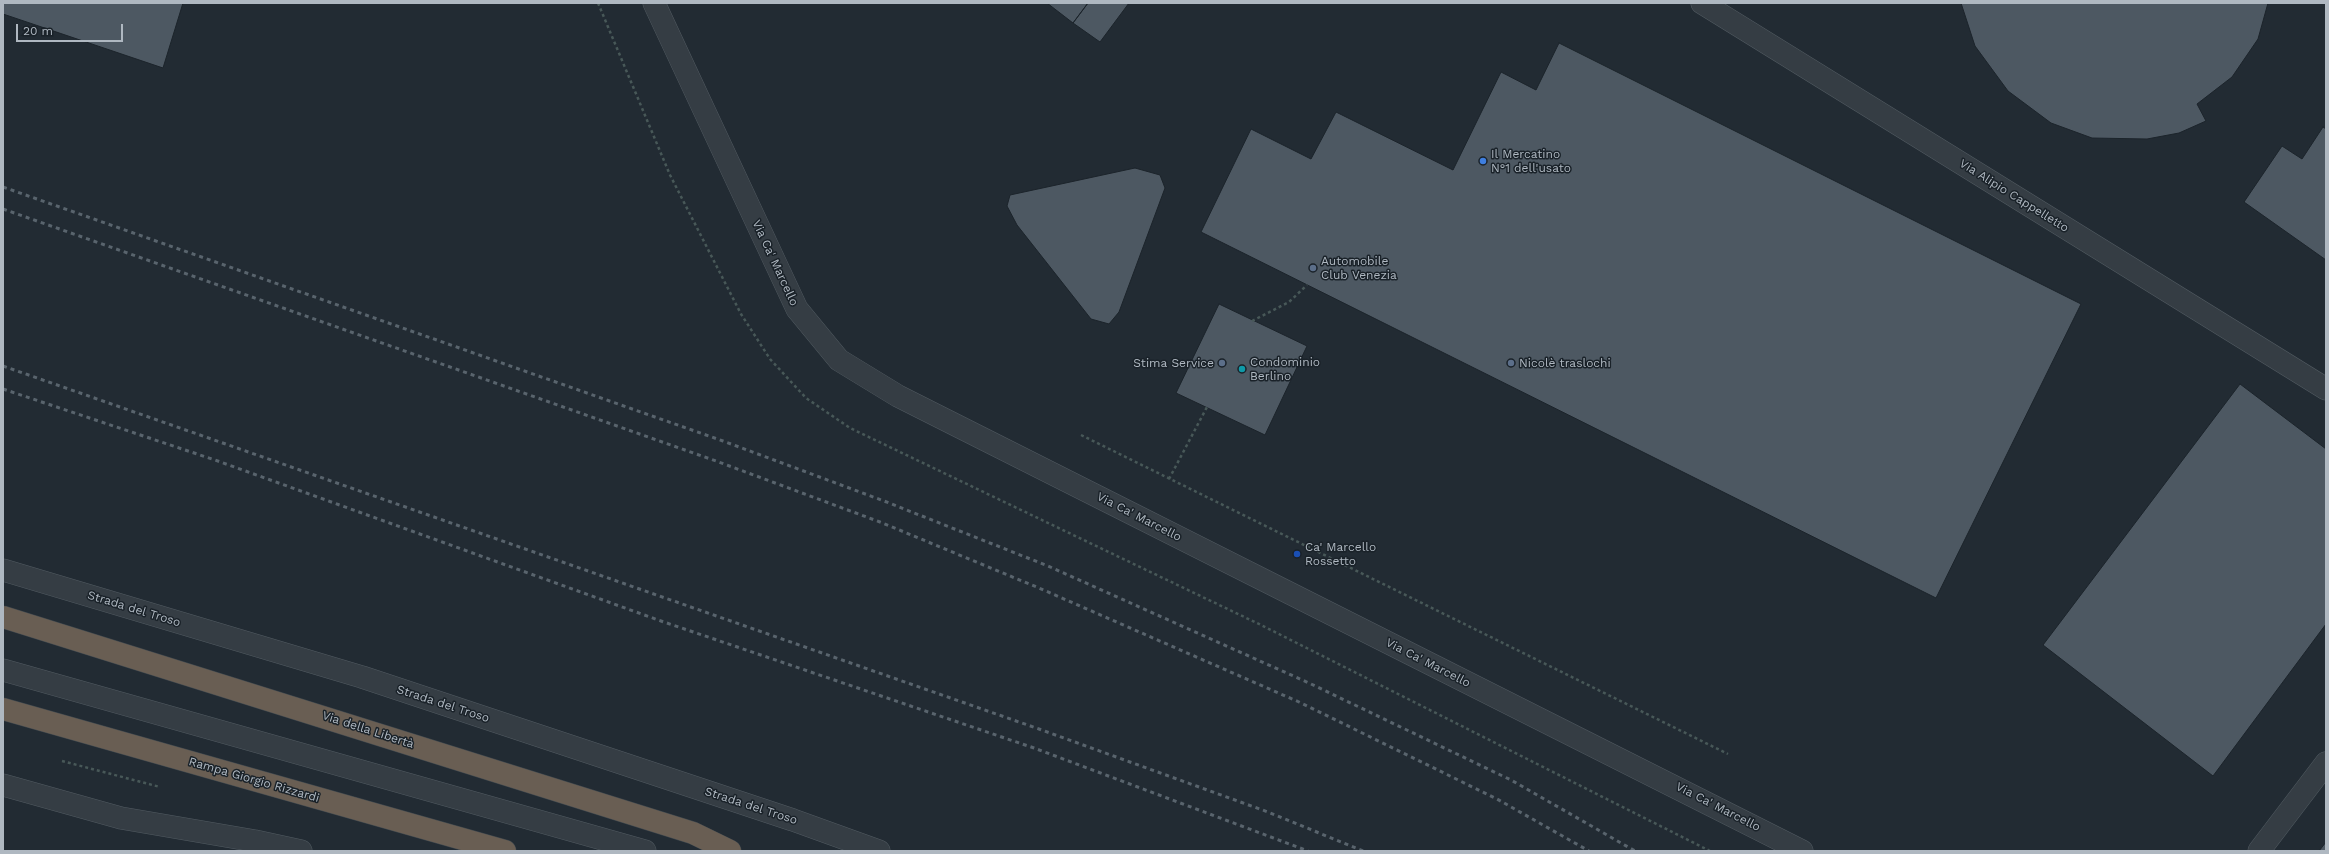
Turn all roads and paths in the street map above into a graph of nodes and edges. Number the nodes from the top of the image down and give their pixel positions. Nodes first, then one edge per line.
1 (598, 3) edge
2 (654, 3) edge
3 (1702, 3) edge
4 (670, 175) dead end
5 (1307, 285) dead end
6 (1252, 320) dead end
7 (2326, 389) edge
8 (1207, 407) dead end
9 (1081, 435) dead end
10 (1169, 479) junction
11 (3, 570) edge
12 (3, 618) edge
13 (3, 670) edge
14 (3, 709) edge
15 (1728, 754) dead end
16 (2326, 763) edge
17 (3, 785) edge
18 (301, 851) edge
19 (506, 851) edge
20 (644, 851) edge
21 (730, 851) edge
22 (879, 851) edge
23 (1802, 851) edge
24 (2259, 851) edge

1 - 4 path
2 - 23 street, Via Ca' Marcello
3 - 7 street, Via Alipio Cappelletto
5 - 6 path
8 - 10 path
9 - 10 path
10 - 15 path
11 - 22 street, Strada del Troso
12 - 21 highway, Via della Libertà
13 - 20 street
14 - 19 highway, Rampa Giorgio Rizzardi
16 - 24 street
17 - 18 street

